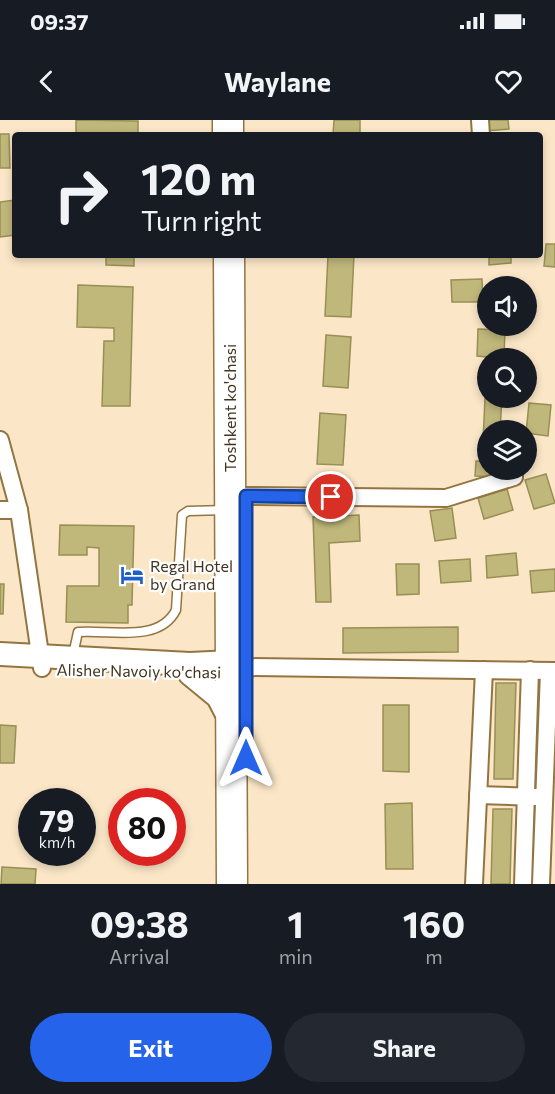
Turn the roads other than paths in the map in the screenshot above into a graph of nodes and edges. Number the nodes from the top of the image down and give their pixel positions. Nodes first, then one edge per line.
1 (229, 258) edge
2 (247, 258) edge
3 (0, 440) edge
4 (504, 480) edge
5 (238, 503) junction
6 (0, 510) edge
7 (19, 510) junction
8 (231, 619) junction
9 (0, 654) edge
10 (72, 658) junction
11 (42, 663) junction
12 (0, 666) edge
13 (235, 667) junction
14 (190, 669) junction
15 (484, 670) junction
16 (530, 670) junction
17 (552, 671) edge
18 (230, 720) junction
19 (478, 795) junction
20 (526, 797) junction
21 (550, 798) edge
22 (232, 884) edge
23 (247, 884) edge
24 (474, 884) edge
25 (523, 884) edge
26 (542, 884) edge

1 - 5 highway, Toshkent ko'chasi
2 - 5 highway, Toshkent ko'chasi
3 - 7 street
4 - 5 street
5 - 8 highway, Toshkent ko'chasi
5 - 10 lane
5 - 13 highway, Toshkent ko'chasi
6 - 7 street
7 - 11 street
8 - 13 highway, Toshkent ko'chasi
8 - 14 main road
9 - 11 main road, Alisher Navoiy ko'chasi
10 - 11 main road, Alisher Navoiy ko'chasi
10 - 14 main road, Alisher Navoiy ko'chasi
11 - 12 main road, Alisher Navoiy ko'chasi
11 - 14 main road, Alisher Navoiy ko'chasi
13 - 14 main road, Alisher Navoiy ko'chasi
13 - 15 street
13 - 18 highway, Toshkent ko'chasi
13 - 23 highway, Toshkent ko'chasi
14 - 18 main road
15 - 16 street
15 - 19 street
16 - 17 street
16 - 20 street
17 - 21 street
18 - 22 highway, Toshkent ko'chasi
19 - 20 street
19 - 24 street
20 - 21 street
20 - 25 street
21 - 26 street

